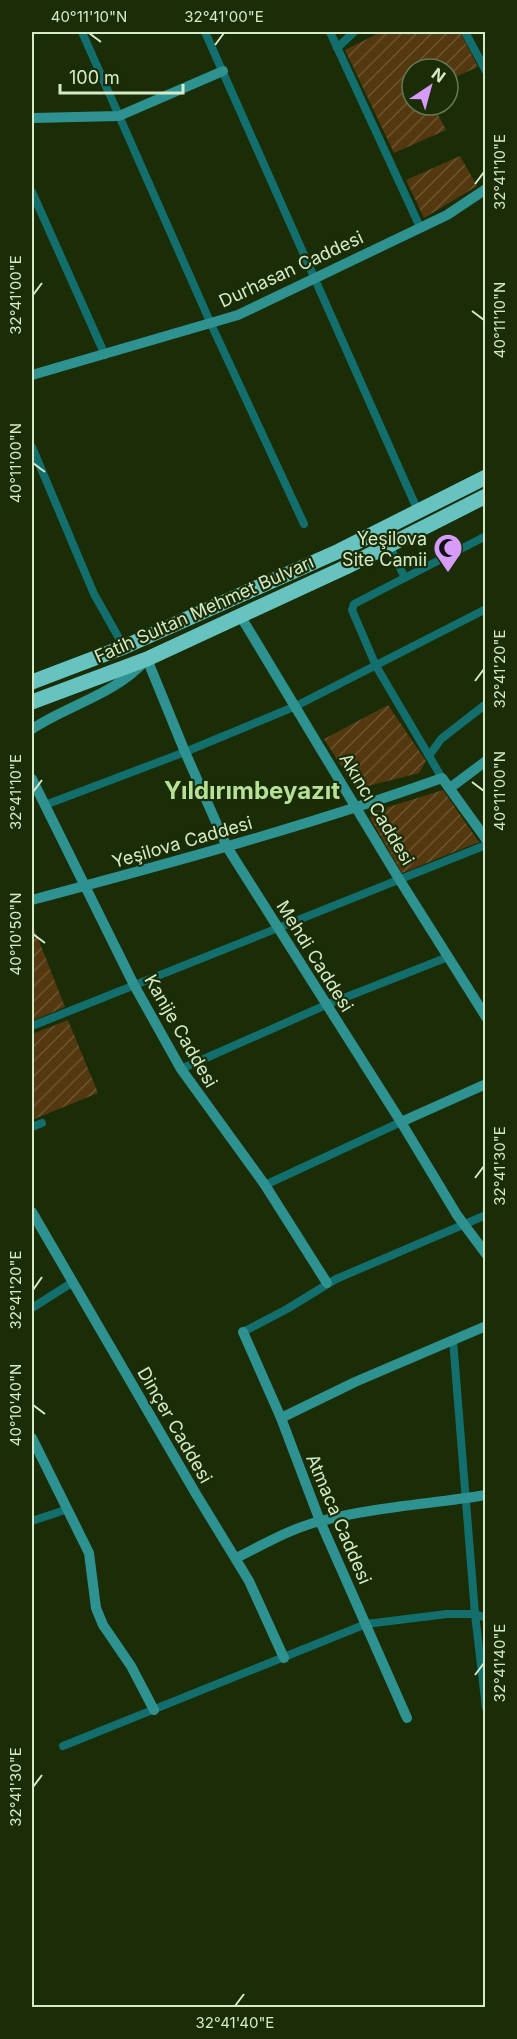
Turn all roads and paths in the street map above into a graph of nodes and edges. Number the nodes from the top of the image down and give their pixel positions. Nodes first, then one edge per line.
1 (82, 32) edge
2 (205, 32) edge
3 (330, 32) edge
4 (354, 32) edge
5 (465, 32) edge
6 (337, 48) junction
7 (223, 71) junction
8 (486, 71) edge
9 (119, 116) junction
10 (32, 118) edge
11 (486, 189) edge
12 (32, 192) edge
13 (420, 227) junction
14 (314, 277) junction
15 (211, 324) junction
16 (105, 355) junction
17 (32, 375) edge
18 (32, 447) edge
19 (486, 477) edge
20 (486, 496) edge
21 (418, 511) junction
22 (304, 524) dead end
23 (486, 536) edge
24 (389, 545) junction
25 (405, 578) junction
26 (486, 609) edge
27 (241, 617) junction
28 (124, 647) junction
29 (147, 659) junction
30 (376, 666) junction
31 (32, 682) edge
32 (32, 702) edge
33 (486, 704) edge
34 (296, 706) junction
35 (32, 729) edge
36 (185, 752) junction
37 (429, 756) junction
38 (486, 761) edge
39 (442, 778) junction
40 (32, 779) edge
41 (450, 788) junction
42 (45, 805) junction
43 (358, 808) junction
44 (486, 838) edge
45 (486, 845) edge
46 (227, 847) junction
47 (399, 879) junction
48 (85, 886) junction
49 (32, 900) edge
50 (277, 927) junction
51 (448, 957) junction
52 (134, 985) junction
53 (326, 1005) junction
54 (486, 1017) edge
55 (32, 1026) edge
56 (181, 1069) junction
57 (486, 1084) edge
58 (401, 1122) junction
59 (42, 1123) dead end
60 (32, 1126) edge
61 (265, 1185) junction
62 (32, 1212) edge
63 (486, 1215) edge
64 (464, 1225) junction
65 (486, 1254) edge
66 (73, 1282) junction
67 (327, 1283) junction
68 (32, 1308) edge
69 (486, 1326) edge
70 (243, 1332) joint
71 (453, 1340) junction
72 (280, 1418) junction
73 (32, 1438) edge
74 (486, 1495) edge
75 (466, 1498) junction
76 (68, 1509) junction
77 (32, 1521) edge
78 (320, 1521) junction
79 (236, 1558) junction
80 (475, 1614) junction
81 (486, 1618) edge
82 (366, 1624) junction
83 (284, 1658) junction
84 (486, 1708) edge
85 (154, 1710) junction
86 (407, 1718) dead end
87 (63, 1746) dead end

1 - 9 street
2 - 7 street
3 - 6 street
4 - 6 street
5 - 8 street
6 - 13 street
7 - 9 street
7 - 14 street
9 - 10 street
9 - 15 street
11 - 13 street, Durhasan Caddesi
12 - 16 street
13 - 14 street, Durhasan Caddesi
14 - 15 street, Durhasan Caddesi
14 - 21 street
15 - 16 street, Durhasan Caddesi
15 - 22 street
16 - 17 street, Durhasan Caddesi
18 - 28 street
19 - 21 highway, Fatih Sultan Mehmet Bulvarı
20 - 24 highway, Fatih Sultan Mehmet Bulvarı
21 - 28 highway, Fatih Sultan Mehmet Bulvarı
23 - 25 street
24 - 25 street
24 - 27 highway, Fatih Sultan Mehmet Bulvarı
25 - 30 street
26 - 30 street
27 - 29 highway, Fatih Sultan Mehmet Bulvarı
27 - 34 street, Akıncı Caddesi
28 - 31 highway, Fatih Sultan Mehmet Bulvarı
29 - 32 highway, Fatih Sultan Mehmet Bulvarı
29 - 35 street
29 - 36 street, Mehdi Caddesi
30 - 34 street
30 - 37 street
33 - 37 street
34 - 36 street
34 - 43 street, Akıncı Caddesi
36 - 42 street
36 - 46 street, Mehdi Caddesi
37 - 39 street
38 - 41 street
39 - 41 street
39 - 43 street, Yeşilova Caddesi
40 - 42 street, Kanije Caddesi
41 - 44 street
42 - 48 street, Kanije Caddesi
43 - 46 street, Yeşilova Caddesi
43 - 47 street, Akıncı Caddesi
45 - 47 street
46 - 48 street, Yeşilova Caddesi
46 - 50 street, Mehdi Caddesi
47 - 50 street
47 - 51 street, Akıncı Caddesi
48 - 49 street, Yeşilova Caddesi
48 - 52 street, Kanije Caddesi
50 - 52 street
50 - 53 street, Mehdi Caddesi
51 - 53 street
51 - 54 street, Akıncı Caddesi
52 - 55 street
52 - 56 street, Kanije Caddesi
53 - 56 street
53 - 58 street, Mehdi Caddesi
56 - 61 street, Kanije Caddesi
57 - 58 street
58 - 61 street
58 - 64 street, Mehdi Caddesi
59 - 60 street
61 - 67 street, Kanije Caddesi
62 - 66 street, Dinçer Caddesi
63 - 64 street
64 - 65 street, Mehdi Caddesi
64 - 67 street
66 - 68 street
66 - 79 street, Dinçer Caddesi
67 - 70 street
69 - 71 street
70 - 72 street, Atmaca Caddesi
71 - 72 street
71 - 75 street
72 - 78 street, Atmaca Caddesi
73 - 76 street
74 - 75 street
75 - 78 street
75 - 80 street
76 - 77 street
76 - 85 street
78 - 79 street
78 - 82 street, Atmaca Caddesi
79 - 83 street, Dinçer Caddesi
80 - 81 street
80 - 82 street
80 - 84 street
82 - 83 street
82 - 86 street, Atmaca Caddesi
83 - 85 street
85 - 87 street

